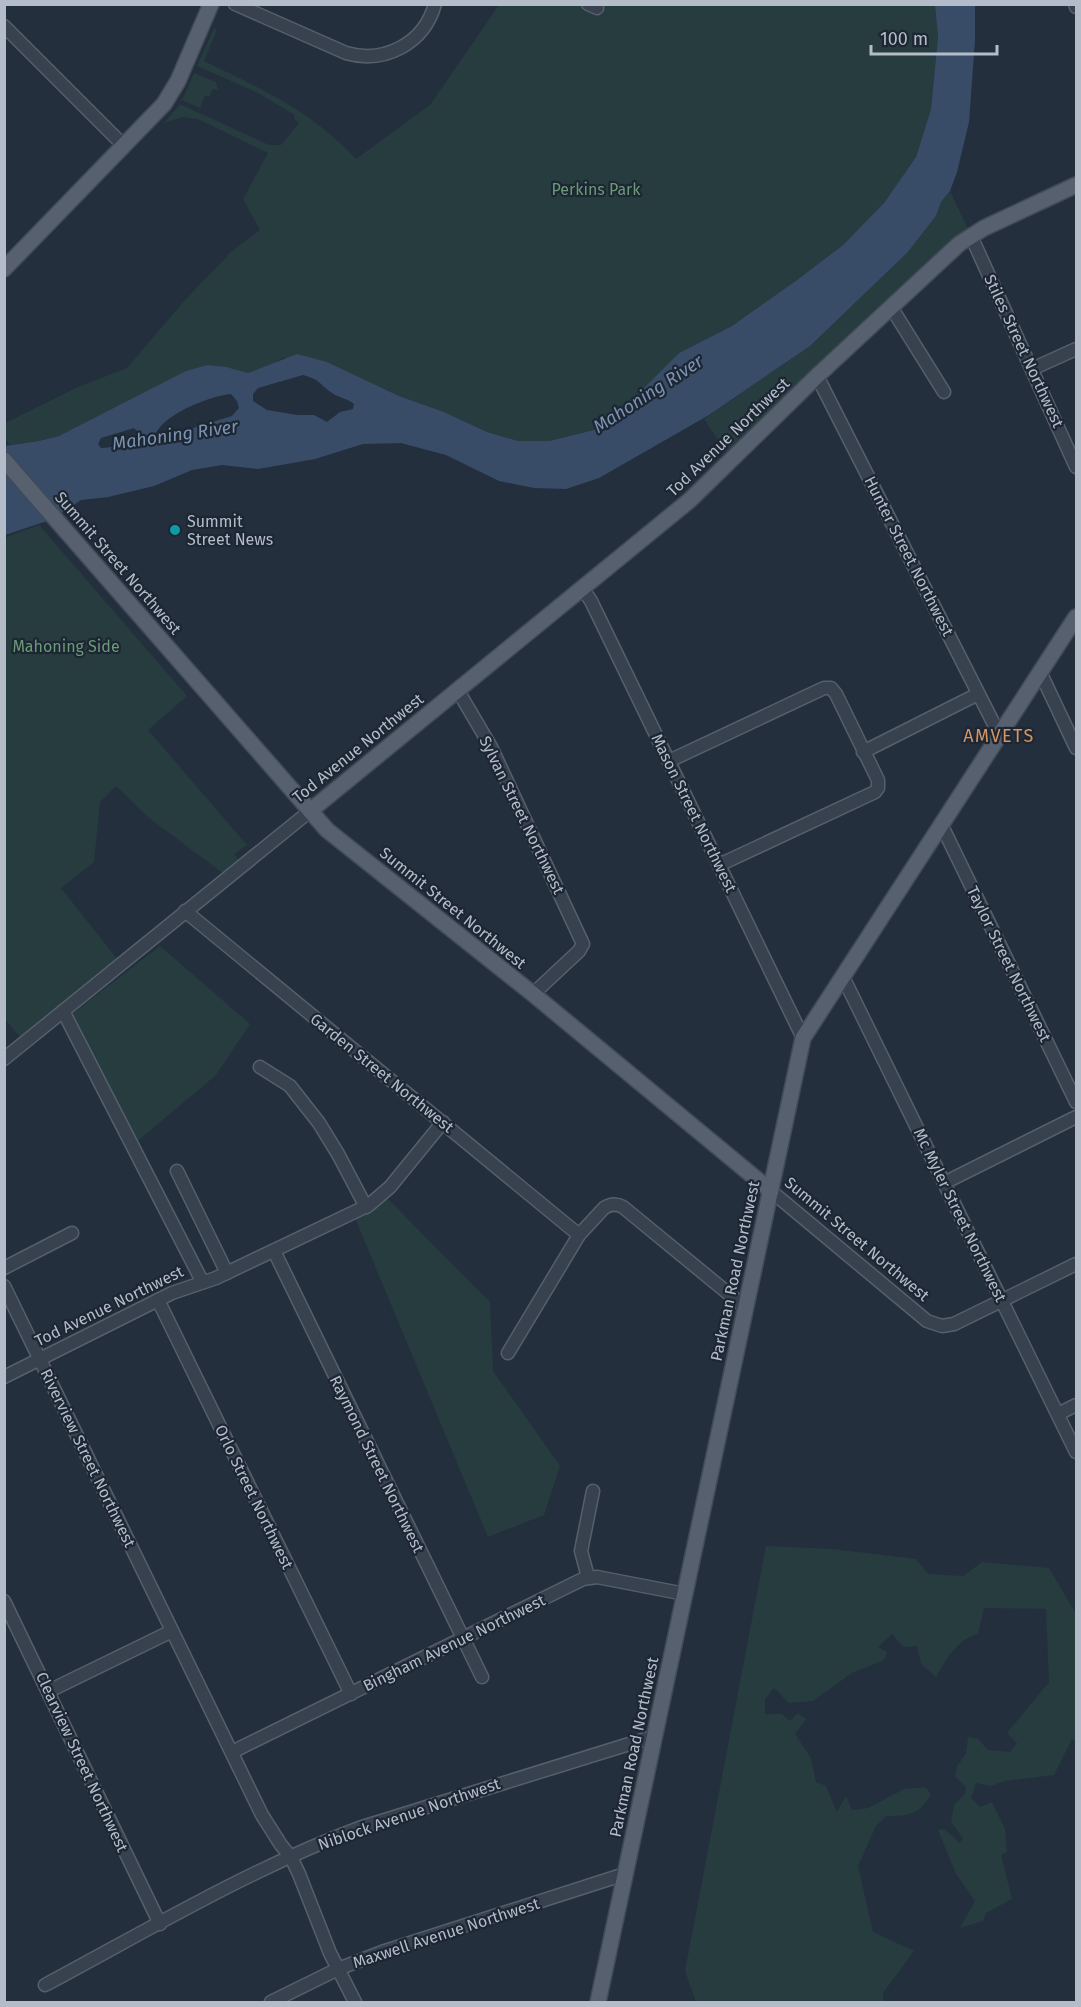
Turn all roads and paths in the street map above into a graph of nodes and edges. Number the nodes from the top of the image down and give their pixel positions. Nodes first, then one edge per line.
1 (211, 4) edge
2 (235, 4) edge
3 (435, 4) edge
4 (4, 26) edge
5 (124, 146) junction
6 (1077, 184) edge
7 (971, 236) junction
8 (4, 269) edge
9 (891, 307) junction
10 (1077, 349) edge
11 (1032, 369) junction
12 (817, 376) junction
13 (944, 392) dead end
14 (4, 460) edge
15 (1077, 467) edge
16 (582, 588) junction
17 (1077, 618) edge
18 (1041, 674) junction
19 (458, 690) junction
20 (978, 694) junction
21 (1000, 736) junction
22 (1077, 748) edge
23 (863, 752) junction
24 (669, 761) junction
25 (310, 811) junction
26 (942, 826) junction
27 (719, 865) junction
28 (185, 911) junction
29 (843, 977) junction
30 (532, 994) junction
31 (63, 1011) junction
32 (804, 1038) junction
33 (4, 1059) edge
34 (260, 1067) dead end
35 (1077, 1101) edge
36 (1077, 1117) edge
37 (443, 1122) junction
38 (177, 1171) dead end
39 (944, 1183) junction
40 (771, 1191) junction
41 (366, 1207) junction
42 (72, 1233) dead end
43 (579, 1235) junction
44 (274, 1251) junction
45 (1077, 1264) edge
46 (4, 1268) edge
47 (227, 1273) junction
48 (202, 1281) junction
49 (4, 1286) edge
50 (158, 1300) junction
51 (1002, 1301) junction
52 (746, 1308) junction
53 (508, 1353) dead end
54 (40, 1359) junction
55 (4, 1377) edge
56 (1077, 1405) edge
57 (1058, 1414) junction
58 (1077, 1452) edge
59 (593, 1491) dead end
60 (588, 1577) junction
61 (685, 1594) junction
62 (4, 1601) edge
63 (172, 1631) junction
64 (462, 1639) junction
65 (482, 1677) dead end
66 (49, 1691) junction
67 (351, 1694) junction
68 (655, 1736) junction
69 (232, 1752) junction
70 (291, 1857) junction
71 (625, 1874) junction
72 (160, 1924) junction
73 (338, 1969) junction
74 (45, 1985) dead end
75 (271, 2002) edge
76 (355, 2002) edge
77 (598, 2002) edge

1 - 5 main road
2 - 3 street
4 - 5 street
5 - 8 main road
6 - 7 main road, Tod Avenue Northwest
7 - 9 main road, Tod Avenue Northwest
7 - 11 street, Stiles Street Northwest
9 - 12 main road, Tod Avenue Northwest
9 - 13 street
10 - 11 street
11 - 15 street, Stiles Street Northwest
12 - 16 main road, Tod Avenue Northwest
12 - 20 street, Hunter Street Northwest
14 - 25 main road, Summit Street Northwest
16 - 19 main road, Tod Avenue Northwest
16 - 24 street, Mason Street Northwest
17 - 18 main road, Parkman Road Northwest
18 - 21 main road, Parkman Road Northwest
18 - 22 street
19 - 25 main road, Tod Avenue Northwest
19 - 30 street, Sylvan Street Northwest
20 - 21 street, Hunter Street Northwest
20 - 23 street
21 - 26 main road, Parkman Road Northwest
23 - 24 street
23 - 27 street
24 - 27 street, Mason Street Northwest
25 - 28 street, Tod Avenue Northwest
25 - 30 main road, Summit Street Northwest
26 - 29 main road, Parkman Road Northwest
26 - 35 street, Taylor Street Northwest
27 - 32 street, Mason Street Northwest
28 - 31 street, Tod Avenue Northwest
28 - 37 street, Garden Street Northwest
29 - 32 main road, Parkman Road Northwest
29 - 39 street, Mc Myler Street Northwest
30 - 40 main road, Summit Street Northwest
31 - 33 street
31 - 48 street, Tod Avenue Northwest
32 - 40 main road, Parkman Road Northwest
34 - 41 street
36 - 39 street
37 - 41 street
37 - 43 street, Garden Street Northwest
38 - 47 street
39 - 51 street, Mc Myler Street Northwest
40 - 51 street, Summit Street Northwest
40 - 52 main road, Parkman Road Northwest
41 - 44 street
42 - 46 street
43 - 52 street
43 - 53 street
44 - 47 street
44 - 64 street, Raymond Street Northwest
45 - 51 street
47 - 48 street
48 - 50 street, Tod Avenue Northwest
49 - 54 street, Riverview Street Northwest
50 - 54 street, Tod Avenue Northwest
50 - 67 street, Orlo Street Northwest
51 - 57 street, Mc Myler Street Northwest
52 - 61 main road, Parkman Road Northwest
54 - 55 street, Tod Avenue Northwest
54 - 63 street, Riverview Street Northwest
56 - 57 street
57 - 58 street, Mc Myler Street Northwest
59 - 60 street
60 - 61 street
60 - 64 street, Bingham Avenue Northwest
61 - 68 main road, Parkman Road Northwest
62 - 66 street, Clearview Street Northwest
63 - 66 street
63 - 69 street, Riverview Street Northwest
64 - 65 street, Raymond Street Northwest
64 - 67 street, Bingham Avenue Northwest
66 - 72 street, Clearview Street Northwest
67 - 69 street, Bingham Avenue Northwest
68 - 70 street, Niblock Avenue Northwest
68 - 71 main road, Parkman Road Northwest
69 - 70 street
70 - 72 street, Niblock Avenue Northwest
70 - 73 street
71 - 73 street, Maxwell Avenue Northwest
71 - 77 main road, Parkman Road Northwest
72 - 74 street, Niblock Avenue Northwest
73 - 75 street, Maxwell Avenue Northwest
73 - 76 street

